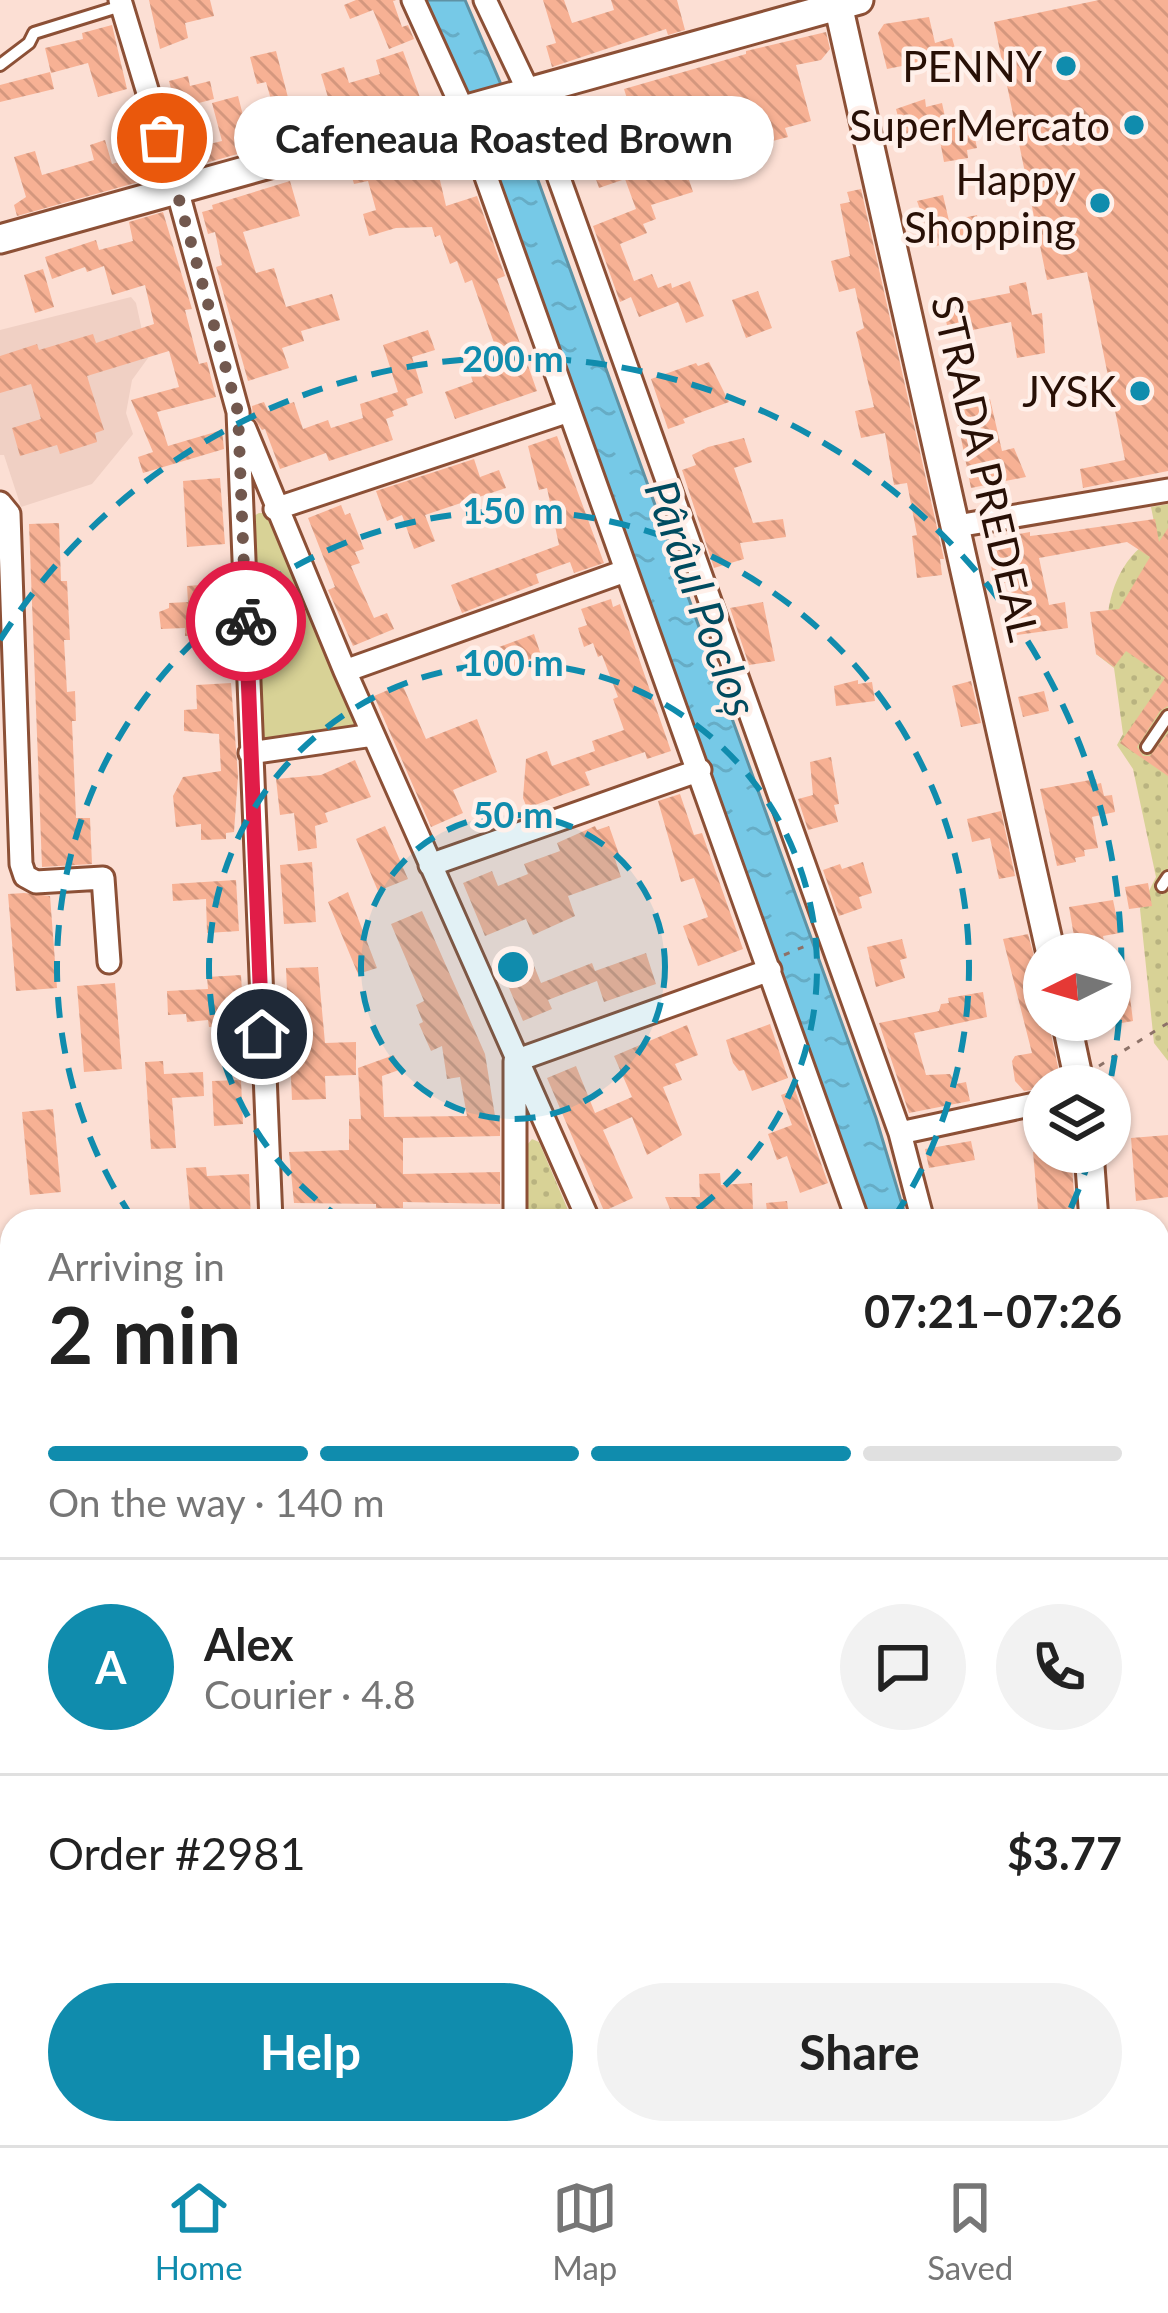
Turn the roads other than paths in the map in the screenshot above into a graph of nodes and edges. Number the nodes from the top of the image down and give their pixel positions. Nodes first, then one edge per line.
1 (413, 0) edge
2 (485, 0) edge
3 (844, 2) edge
4 (120, 3) edge
5 (0, 65) edge
6 (528, 95) junction
7 (463, 112) junction
8 (177, 189) junction
9 (0, 239) edge
10 (569, 411) junction
11 (238, 412) junction
12 (1168, 490) edge
13 (0, 503) edge
14 (275, 509) junction
15 (957, 526) junction
16 (625, 571) junction
17 (345, 671) junction
18 (1168, 716) edge
19 (373, 735) junction
20 (1147, 747) dead end
21 (250, 753) junction
22 (9, 763) edge
23 (700, 770) junction
24 (430, 865) junction
25 (1047, 933) edge
26 (109, 962) dead end
27 (770, 965) junction
28 (515, 1061) junction
29 (1023, 1107) edge
30 (900, 1133) junction
31 (1091, 1173) edge
32 (270, 1209) edge
33 (515, 1209) edge
34 (583, 1209) edge
35 (854, 1209) edge
36 (920, 1209) edge
37 (1093, 1209) edge

1 - 7 street
2 - 6 street
3 - 6 street
3 - 15 street, STRADA PREDEAL
4 - 5 lane
4 - 8 street
6 - 7 street
6 - 30 street
7 - 8 street
7 - 10 street
8 - 9 street
8 - 11 street
10 - 14 street
10 - 16 street
11 - 14 street
11 - 21 street
12 - 15 street
13 - 22 street
14 - 17 street
15 - 25 street, STRADA PREDEAL
16 - 17 street
16 - 23 street
17 - 19 street
18 - 20 lane
19 - 21 street
19 - 24 street
21 - 32 street
22 - 26 street
23 - 24 street
23 - 27 street
24 - 28 street
27 - 28 street
27 - 35 street
28 - 33 street
28 - 34 street
29 - 30 street
30 - 36 street
31 - 37 street

